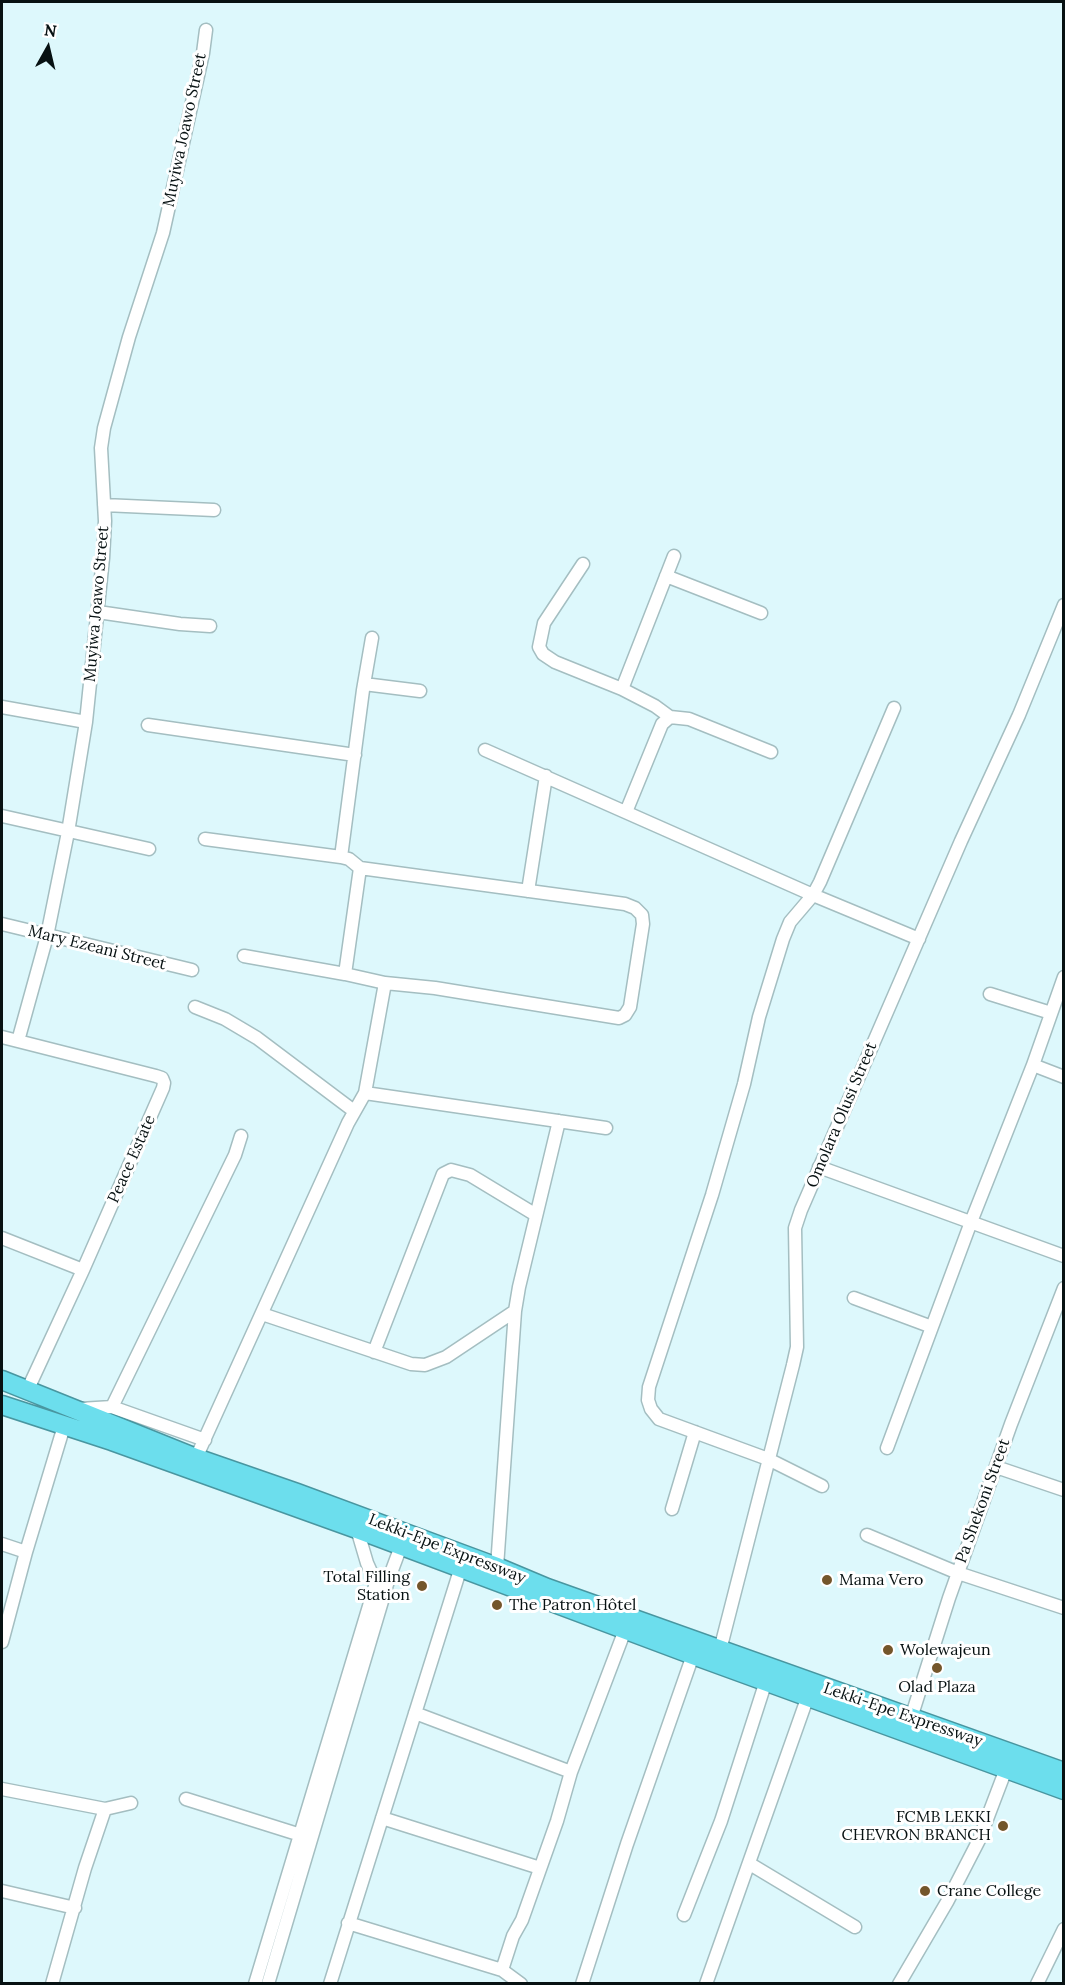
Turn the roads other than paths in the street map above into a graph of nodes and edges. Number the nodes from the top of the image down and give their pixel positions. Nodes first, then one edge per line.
1 (206, 30) dead end
2 (104, 505) junction
3 (214, 510) dead end
4 (674, 556) dead end
5 (583, 564) dead end
6 (666, 576) junction
7 (1064, 605) edge
8 (98, 612) junction
9 (761, 614) dead end
10 (210, 626) dead end
11 (372, 638) dead end
12 (364, 684) junction
13 (622, 689) junction
14 (420, 691) dead end
15 (2, 707) edge
16 (894, 708) dead end
17 (670, 717) junction
18 (86, 722) junction
19 (148, 725) dead end
20 (485, 750) dead end
21 (771, 752) dead end
22 (355, 755) junction
23 (546, 776) junction
24 (626, 812) junction
25 (2, 816) edge
26 (68, 832) junction
27 (205, 839) dead end
28 (149, 849) dead end
29 (341, 857) junction
30 (360, 868) junction
31 (528, 891) junction
32 (813, 895) junction
33 (2, 924) edge
34 (47, 936) junction
35 (919, 939) junction
36 (244, 956) dead end
37 (192, 970) dead end
38 (345, 974) junction
39 (1064, 977) edge
40 (385, 982) junction
41 (990, 994) dead end
42 (195, 1007) dead end
43 (1051, 1013) junction
44 (2, 1037) edge
45 (18, 1041) junction
46 (1033, 1065) junction
47 (1064, 1077) edge
48 (365, 1093) junction
49 (354, 1111) junction
50 (559, 1121) junction
51 (606, 1128) dead end
52 (241, 1136) dead end
53 (819, 1167) junction
54 (536, 1215) junction
55 (971, 1222) junction
56 (2, 1238) edge
57 (1064, 1256) edge
58 (83, 1270) junction
59 (1064, 1287) edge
60 (854, 1298) dead end
61 (515, 1311) junction
62 (262, 1314) junction
63 (932, 1327) junction
64 (374, 1352) junction
65 (2, 1380) edge
66 (27, 1391) junction
67 (2, 1405) edge
68 (112, 1407) junction
69 (68, 1418) junction
70 (695, 1432) junction
71 (205, 1440) junction
72 (887, 1448) dead end
73 (196, 1458) junction
74 (768, 1459) junction
75 (996, 1467) junction
76 (822, 1486) dead end
77 (1064, 1490) edge
78 (672, 1509) dead end
79 (357, 1529) junction
80 (867, 1535) dead end
81 (2, 1544) edge
82 (401, 1546) junction
83 (26, 1552) junction
84 (461, 1567) junction
85 (497, 1567) junction
86 (958, 1573) junction
87 (1064, 1608) edge
88 (626, 1630) junction
89 (2, 1642) edge
90 (363, 1644) junction
91 (720, 1650) junction
92 (693, 1656) junction
93 (766, 1681) junction
94 (808, 1696) junction
95 (415, 1713) junction
96 (911, 1718) junction
97 (1006, 1769) junction
98 (571, 1772) junction
99 (1064, 1772) edge
100 (2, 1789) edge
101 (1064, 1790) edge
102 (186, 1799) dead end
103 (130, 1803) dead end
104 (105, 1809) junction
105 (382, 1818) junction
106 (305, 1837) junction
107 (750, 1864) junction
108 (540, 1868) junction
109 (2, 1891) edge
110 (75, 1908) junction
111 (684, 1914) dead end
112 (348, 1923) junction
113 (855, 1927) dead end
114 (1064, 1929) edge
115 (502, 1970) junction
116 (52, 1983) edge
117 (255, 1983) edge
118 (267, 1983) edge
119 (330, 1983) edge
120 (521, 1983) edge
121 (582, 1983) edge
122 (706, 1983) edge
123 (899, 1983) edge
124 (1037, 1983) edge

1 - 2 street, Muyiwa Joawo Street
2 - 3 street
2 - 8 street, Muyiwa Joawo Street
4 - 6 street
5 - 13 street
6 - 9 street
6 - 13 street
7 - 35 street, Omolara Olusi Street
8 - 10 street
8 - 18 street, Muyiwa Joawo Street
11 - 12 street
12 - 14 street
12 - 22 street
13 - 17 street
15 - 18 street
16 - 32 street
17 - 21 street
17 - 24 street
18 - 26 street, Muyiwa Joawo Street
19 - 22 street
20 - 23 street
22 - 29 street
23 - 24 street
23 - 31 street
24 - 32 street
25 - 26 street
26 - 28 street
26 - 34 street, Muyiwa Joawo Street
27 - 29 street
29 - 30 street
30 - 31 street
30 - 38 street
31 - 40 street
32 - 35 street
32 - 70 street
33 - 34 street, Mary Ezeani Street
34 - 37 street, Mary Ezeani Street
34 - 45 street, Muyiwa Joawo Street
35 - 53 street, Omolara Olusi Street
36 - 38 street
38 - 40 street
39 - 43 street
40 - 48 street
41 - 43 street
42 - 49 street
43 - 46 street
44 - 45 street, Peace Estate
45 - 58 street, Peace Estate
46 - 47 street
46 - 55 street
48 - 49 street
48 - 50 street
49 - 62 street
50 - 51 street
50 - 54 street
52 - 68 street
53 - 55 street
53 - 74 street, Omolara Olusi Street
54 - 61 street
54 - 64 street
55 - 57 street
55 - 63 street
56 - 58 street
58 - 66 street, Peace Estate
59 - 75 street, Pa Shekoni Street
60 - 63 street
61 - 64 street
61 - 85 street
62 - 64 street
62 - 71 street
63 - 72 street
65 - 66 highway, Lekki-Epe Expressway
66 - 69 highway, Lekki-Epe Expressway
67 - 69 highway, Lekki-Epe Expressway
68 - 69 street
68 - 71 street
69 - 73 highway, Lekki-Epe Expressway
69 - 79 highway, Lekki-Epe Expressway
69 - 83 street
70 - 74 street
70 - 78 street
71 - 73 street
73 - 85 highway, Lekki-Epe Expressway
74 - 76 street
74 - 91 street, Omolara Olusi Street
75 - 77 street
75 - 86 street, Pa Shekoni Street
79 - 82 highway, Lekki-Epe Expressway
79 - 90 street
80 - 86 street
81 - 83 street
82 - 84 highway, Lekki-Epe Expressway
82 - 90 street
83 - 89 street
84 - 88 highway, Lekki-Epe Expressway
84 - 95 street
85 - 91 highway, Lekki-Epe Expressway
86 - 87 street
86 - 96 street, Pa Shekoni Street
88 - 92 highway, Lekki-Epe Expressway
88 - 98 street
90 - 106 street
91 - 96 highway, Lekki-Epe Expressway
92 - 93 highway, Lekki-Epe Expressway
92 - 121 street
93 - 94 highway, Lekki-Epe Expressway
93 - 111 street
94 - 97 highway, Lekki-Epe Expressway
94 - 107 street
95 - 98 street
95 - 105 street
96 - 99 highway, Lekki-Epe Expressway
97 - 101 highway, Lekki-Epe Expressway
97 - 123 street
98 - 108 street
100 - 104 street
102 - 106 street
103 - 104 street
104 - 110 street
105 - 108 street
105 - 112 street
106 - 117 street
106 - 118 street
107 - 113 street
107 - 122 street
108 - 115 street
109 - 110 street
110 - 116 street
112 - 115 street
112 - 119 street
114 - 124 street
115 - 120 street

